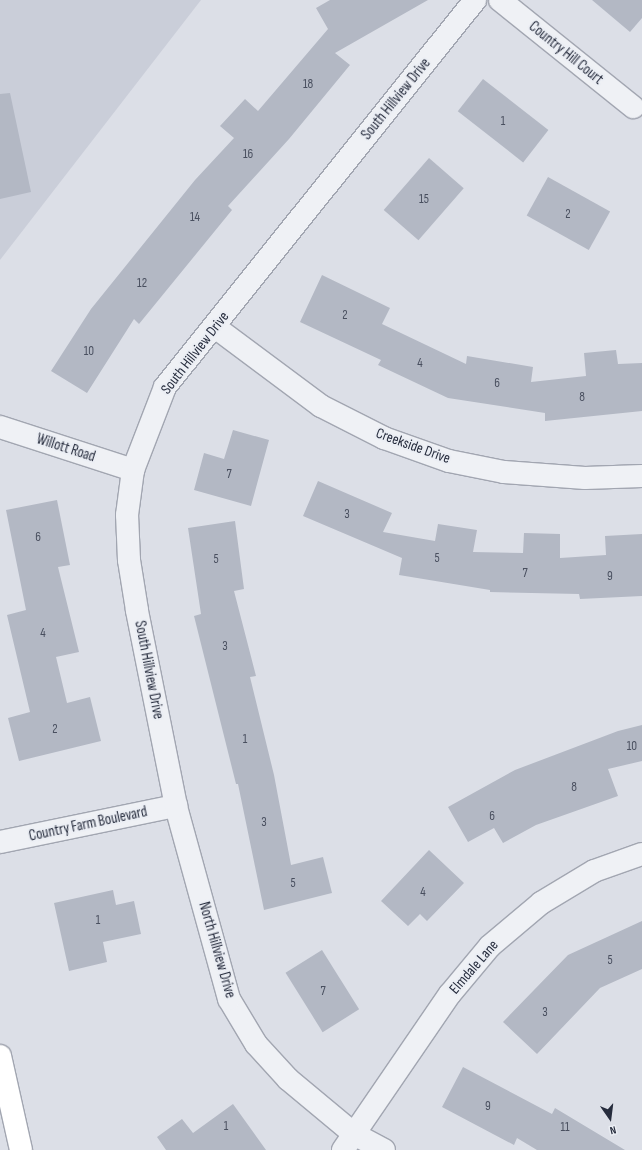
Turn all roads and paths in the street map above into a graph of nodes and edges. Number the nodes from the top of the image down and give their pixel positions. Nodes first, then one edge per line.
1 (475, 0) edge
2 (500, 0) edge
3 (633, 107) dead end
4 (215, 327) junction
5 (0, 427) edge
6 (133, 470) junction
7 (642, 476) edge
8 (176, 806) junction
9 (0, 842) edge
10 (642, 854) edge
11 (0, 1056) edge
12 (348, 1142) edge
13 (21, 1150) edge
14 (384, 1150) edge

1 - 4 street, South Hillview Drive
2 - 3 street, Country Hill Court
4 - 6 street, South Hillview Drive
4 - 7 street, Creekside Drive
5 - 6 street, Willott Road
6 - 8 street, South Hillview Drive
8 - 9 street, Country Farm Boulevard
8 - 12 street, North Hillview Drive
10 - 12 street, Elmdale Lane
11 - 13 main road
12 - 14 street, North Hillview Drive

